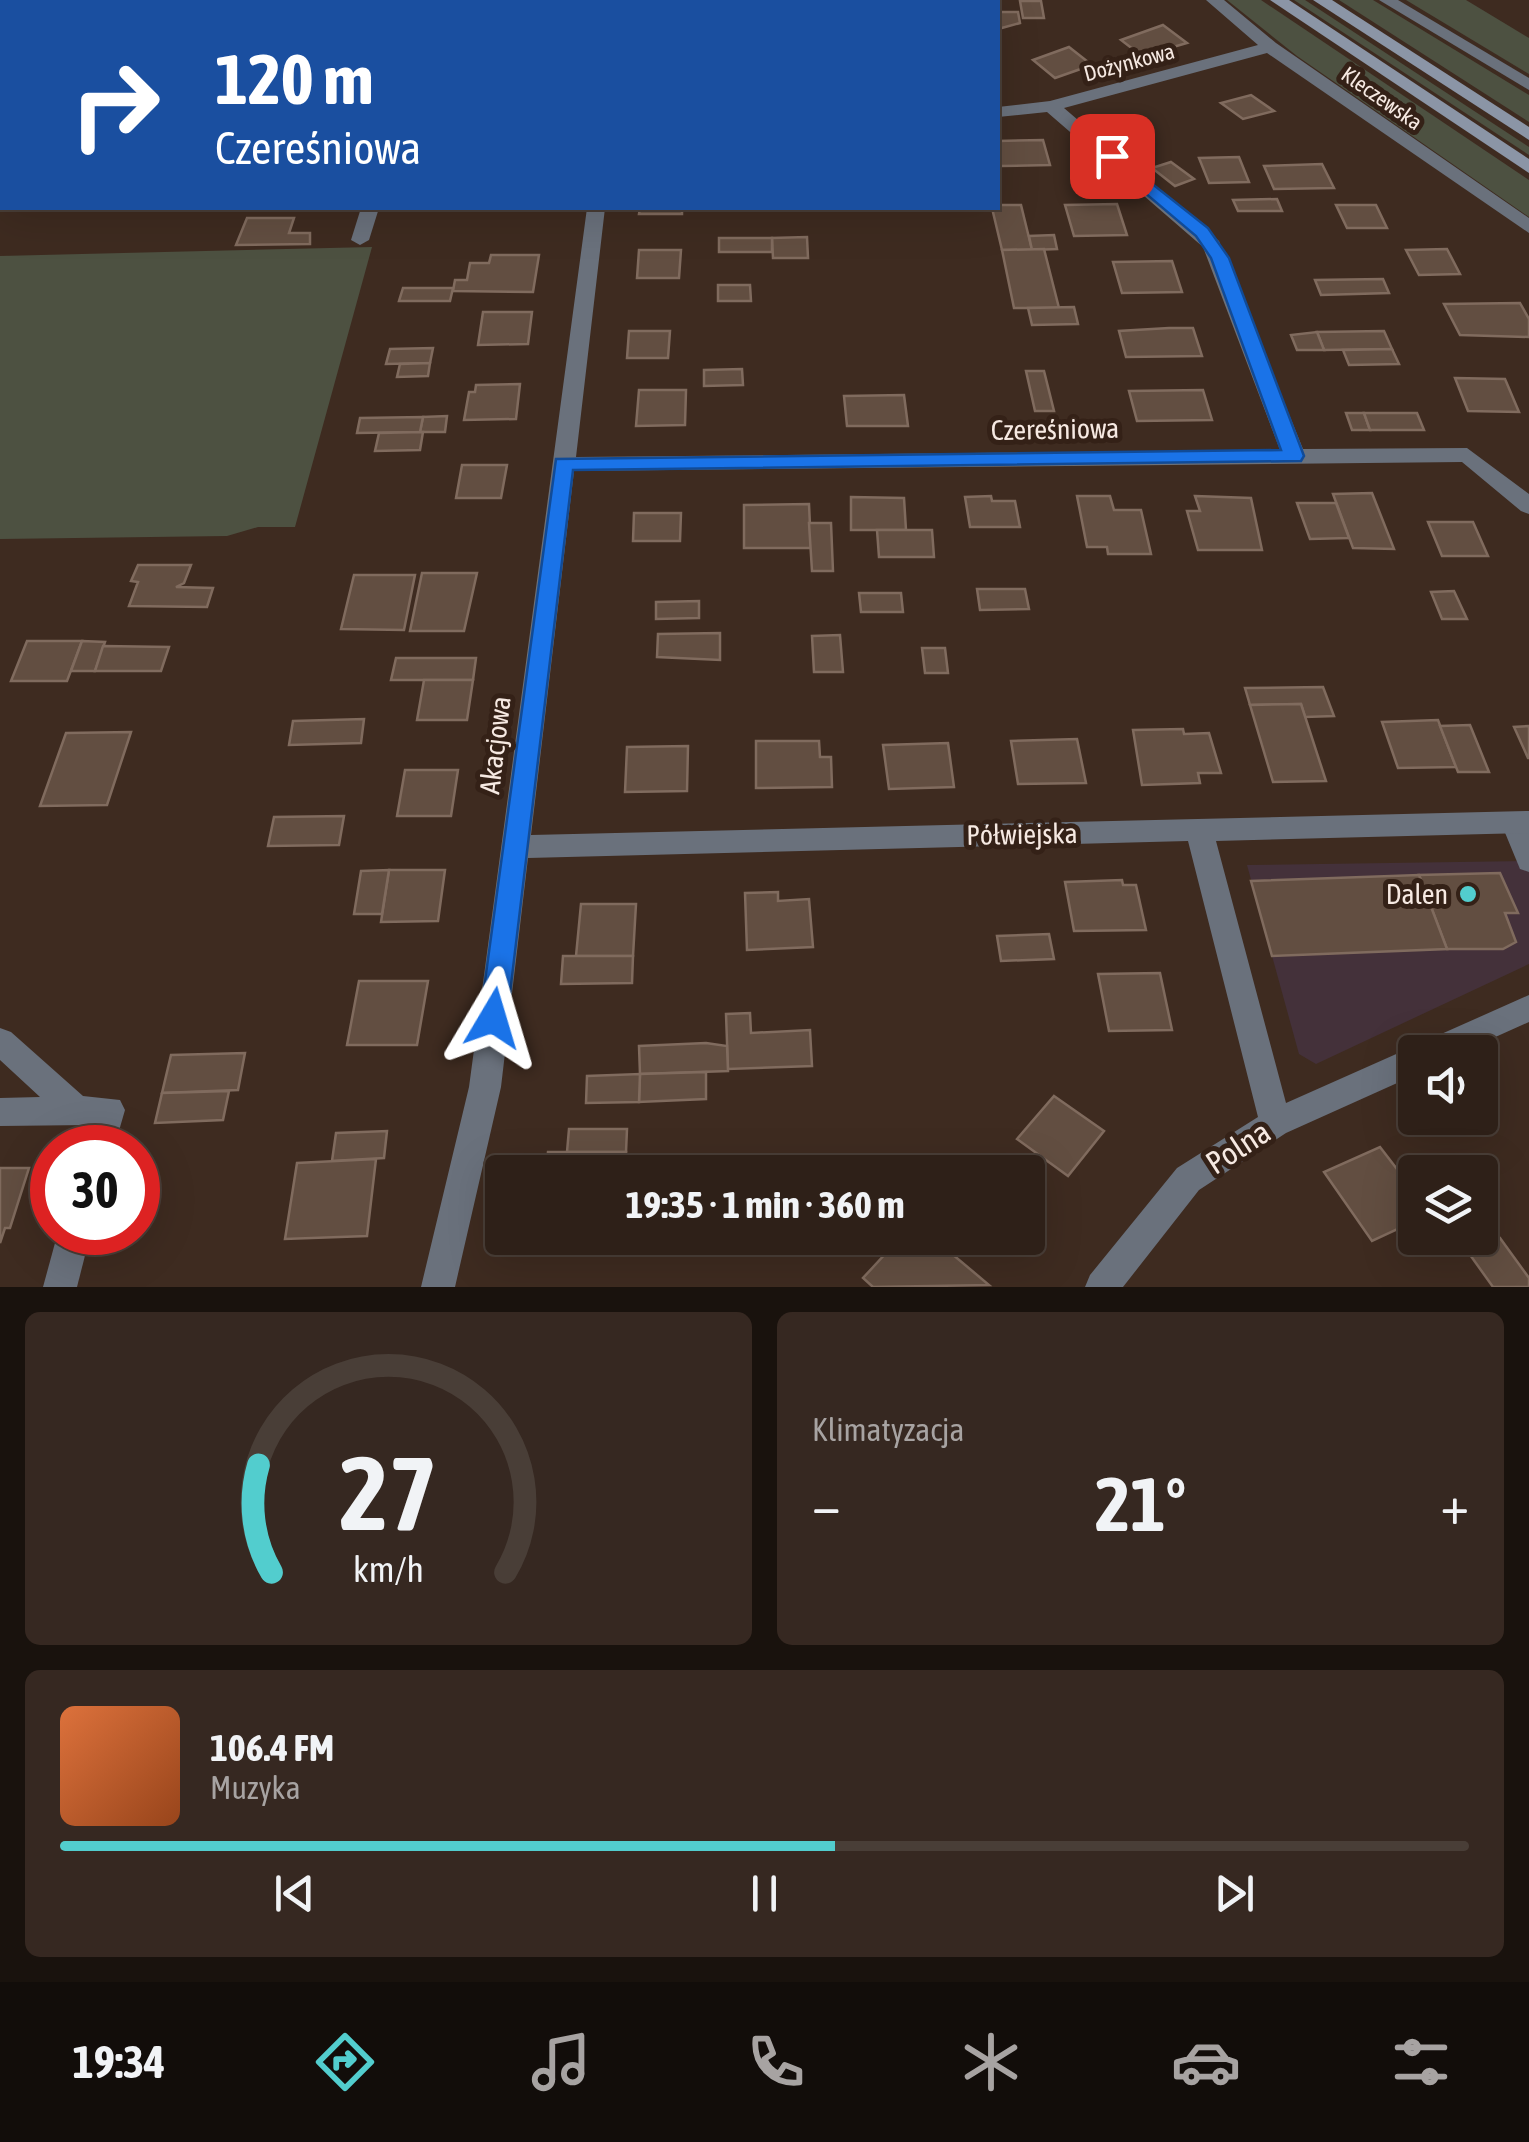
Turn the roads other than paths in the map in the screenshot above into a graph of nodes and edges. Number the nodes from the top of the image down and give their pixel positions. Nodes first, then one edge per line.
1 (1214, 0) edge
2 (1278, 0) edge
3 (1321, 0) edge
4 (1387, 0) edge
5 (1270, 47) junction
6 (1529, 86) edge
7 (1051, 106) junction
8 (1000, 112) edge
9 (1529, 135) edge
10 (1529, 167) edge
11 (369, 210) edge
12 (596, 210) edge
13 (1529, 227) edge
14 (360, 240) dead end
15 (1294, 456) junction
16 (564, 464) junction
17 (1529, 506) edge
18 (1521, 822) edge
19 (1198, 830) junction
20 (514, 847) junction
21 (1529, 862) edge
22 (1529, 1008) edge
23 (1469, 1035) edge
24 (0, 1042) edge
25 (1398, 1068) edge
26 (77, 1111) junction
27 (0, 1112) edge
28 (1276, 1123) junction
29 (105, 1125) edge
30 (69, 1255) edge
31 (60, 1287) edge
32 (438, 1287) edge
33 (1102, 1287) edge

1 - 5 street, Kleczewska
2 - 10 main road, Kleczewska
3 - 9 main road, Kleczewska
4 - 6 street
5 - 7 street, Dożynkowa
5 - 13 street, Kleczewska
7 - 8 street, Dożynkowa
7 - 15 street
11 - 14 lane
12 - 16 street, Akacjowa
15 - 16 street, Czereśniowa
15 - 17 street, Czereśniowa
16 - 20 street, Akacjowa
18 - 19 street, Półwiejska
18 - 21 lane
19 - 20 street, Półwiejska
19 - 28 street
20 - 32 street, Akacjowa
22 - 23 street
24 - 26 street
25 - 28 street, Polna
26 - 27 street
26 - 29 street
28 - 33 street, Polna
30 - 31 street

